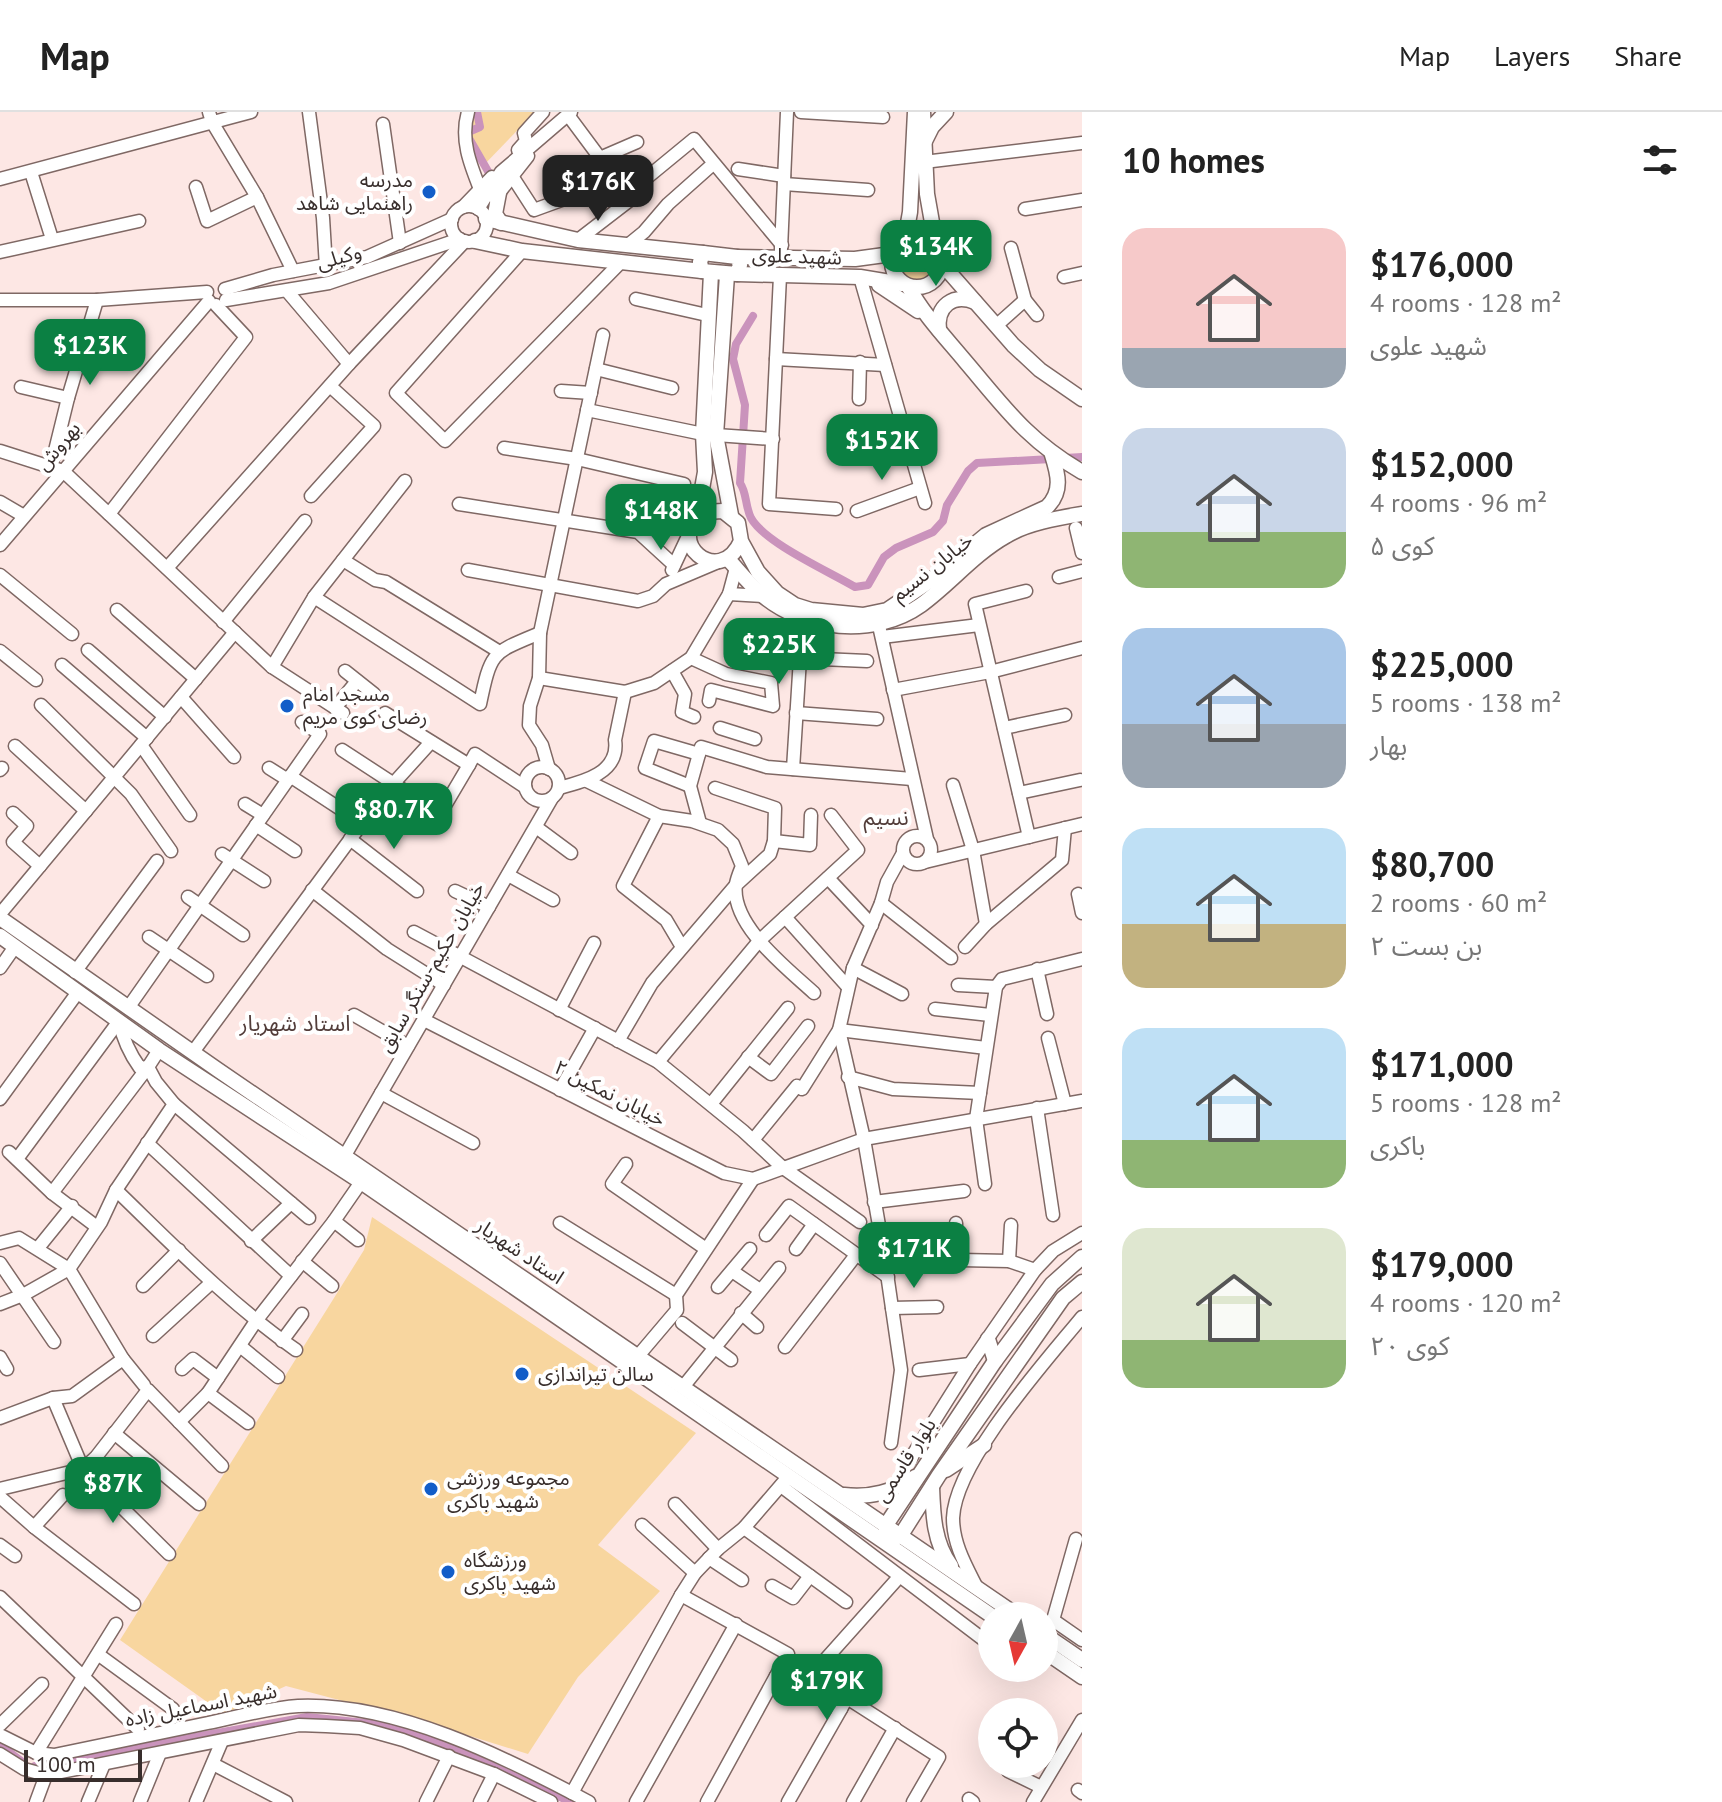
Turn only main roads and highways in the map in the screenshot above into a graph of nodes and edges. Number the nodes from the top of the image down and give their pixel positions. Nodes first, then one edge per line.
1 (915, 112) edge
2 (923, 112) edge
3 (946, 112) edge
4 (924, 141) junction
5 (499, 193) road end
6 (483, 214) road end
7 (501, 223) junction
8 (466, 240) road end
9 (905, 240) junction
10 (936, 245) junction
11 (703, 253) junction
12 (892, 254) junction
13 (737, 257) junction
14 (942, 264) junction
15 (706, 272) junction
16 (732, 274) junction
17 (860, 277) junction
18 (905, 285) junction
19 (976, 302) junction
20 (934, 325) junction
21 (1082, 399) edge
22 (709, 434) junction
23 (1052, 455) junction
24 (1082, 472) edge
25 (731, 515) junction
26 (697, 517) junction
27 (1079, 521) edge
28 (741, 541) junction
29 (727, 563) junction
30 (802, 613) junction
31 (879, 626) junction
32 (0, 916) edge
33 (0, 936) edge
34 (434, 1225) junction
35 (452, 1238) junction
36 (1082, 1257) edge
37 (1082, 1282) edge
38 (988, 1339) road end
39 (995, 1361) junction
40 (984, 1445) road end
41 (919, 1475) junction
42 (936, 1480) junction
43 (840, 1495) junction
44 (886, 1525) junction
45 (901, 1535) junction
46 (886, 1544) junction
47 (956, 1573) junction
48 (998, 1602) edge
49 (978, 1606) edge
50 (1058, 1644) edge
51 (1082, 1660) edge
52 (1058, 1661) edge
53 (1082, 1677) edge

1 - 9 main road
2 - 4 main road
3 - 4 main road
4 - 10 main road
5 - 7 main road
6 - 7 main road
7 - 11 main road
8 - 15 main road
9 - 10 main road
9 - 12 main road
10 - 14 main road
11 - 13 main road, شهید علوی
11 - 15 main road
12 - 13 main road, شهید علوی
12 - 18 main road
13 - 16 main road
14 - 18 main road
14 - 19 main road
15 - 16 main road, شهید علوی
15 - 22 main road
16 - 17 main road, شهید علوی
16 - 22 main road
17 - 18 main road, شهید علوی
17 - 20 main road
18 - 20 main road
19 - 20 main road
19 - 21 main road
20 - 23 main road
22 - 25 main road
22 - 26 main road
23 - 24 main road
23 - 31 main road, خیابان نسیم
25 - 26 main road
25 - 28 main road
26 - 29 main road
27 - 31 main road, خیابان نسیم
28 - 29 main road
28 - 30 main road, خیابان نسیم
29 - 30 main road, خیابان نسیم
30 - 31 main road, خیابان نسیم
32 - 34 main road, استاد شهریار
33 - 34 main road, استاد شهریار
34 - 35 main road, استاد شهریار
35 - 43 main road, استاد شهریار
35 - 46 main road, استاد شهریار
36 - 39 main road, بلوار قاسمی
37 - 42 main road, بلوار قاسمی
38 - 39 main road
39 - 41 main road, بلوار قاسمی
40 - 42 main road
41 - 43 main road
41 - 44 main road, بلوار قاسمی
42 - 45 main road, بلوار قاسمی
42 - 47 main road
43 - 44 main road, استاد شهریار
44 - 45 main road, استاد شهریار
44 - 46 main road, بلوار قاسمی
45 - 46 main road, بلوار قاسمی
45 - 47 main road, استاد شهریار
46 - 49 main road, استاد شهریار
47 - 48 main road, استاد شهریار
50 - 51 main road
52 - 53 main road

